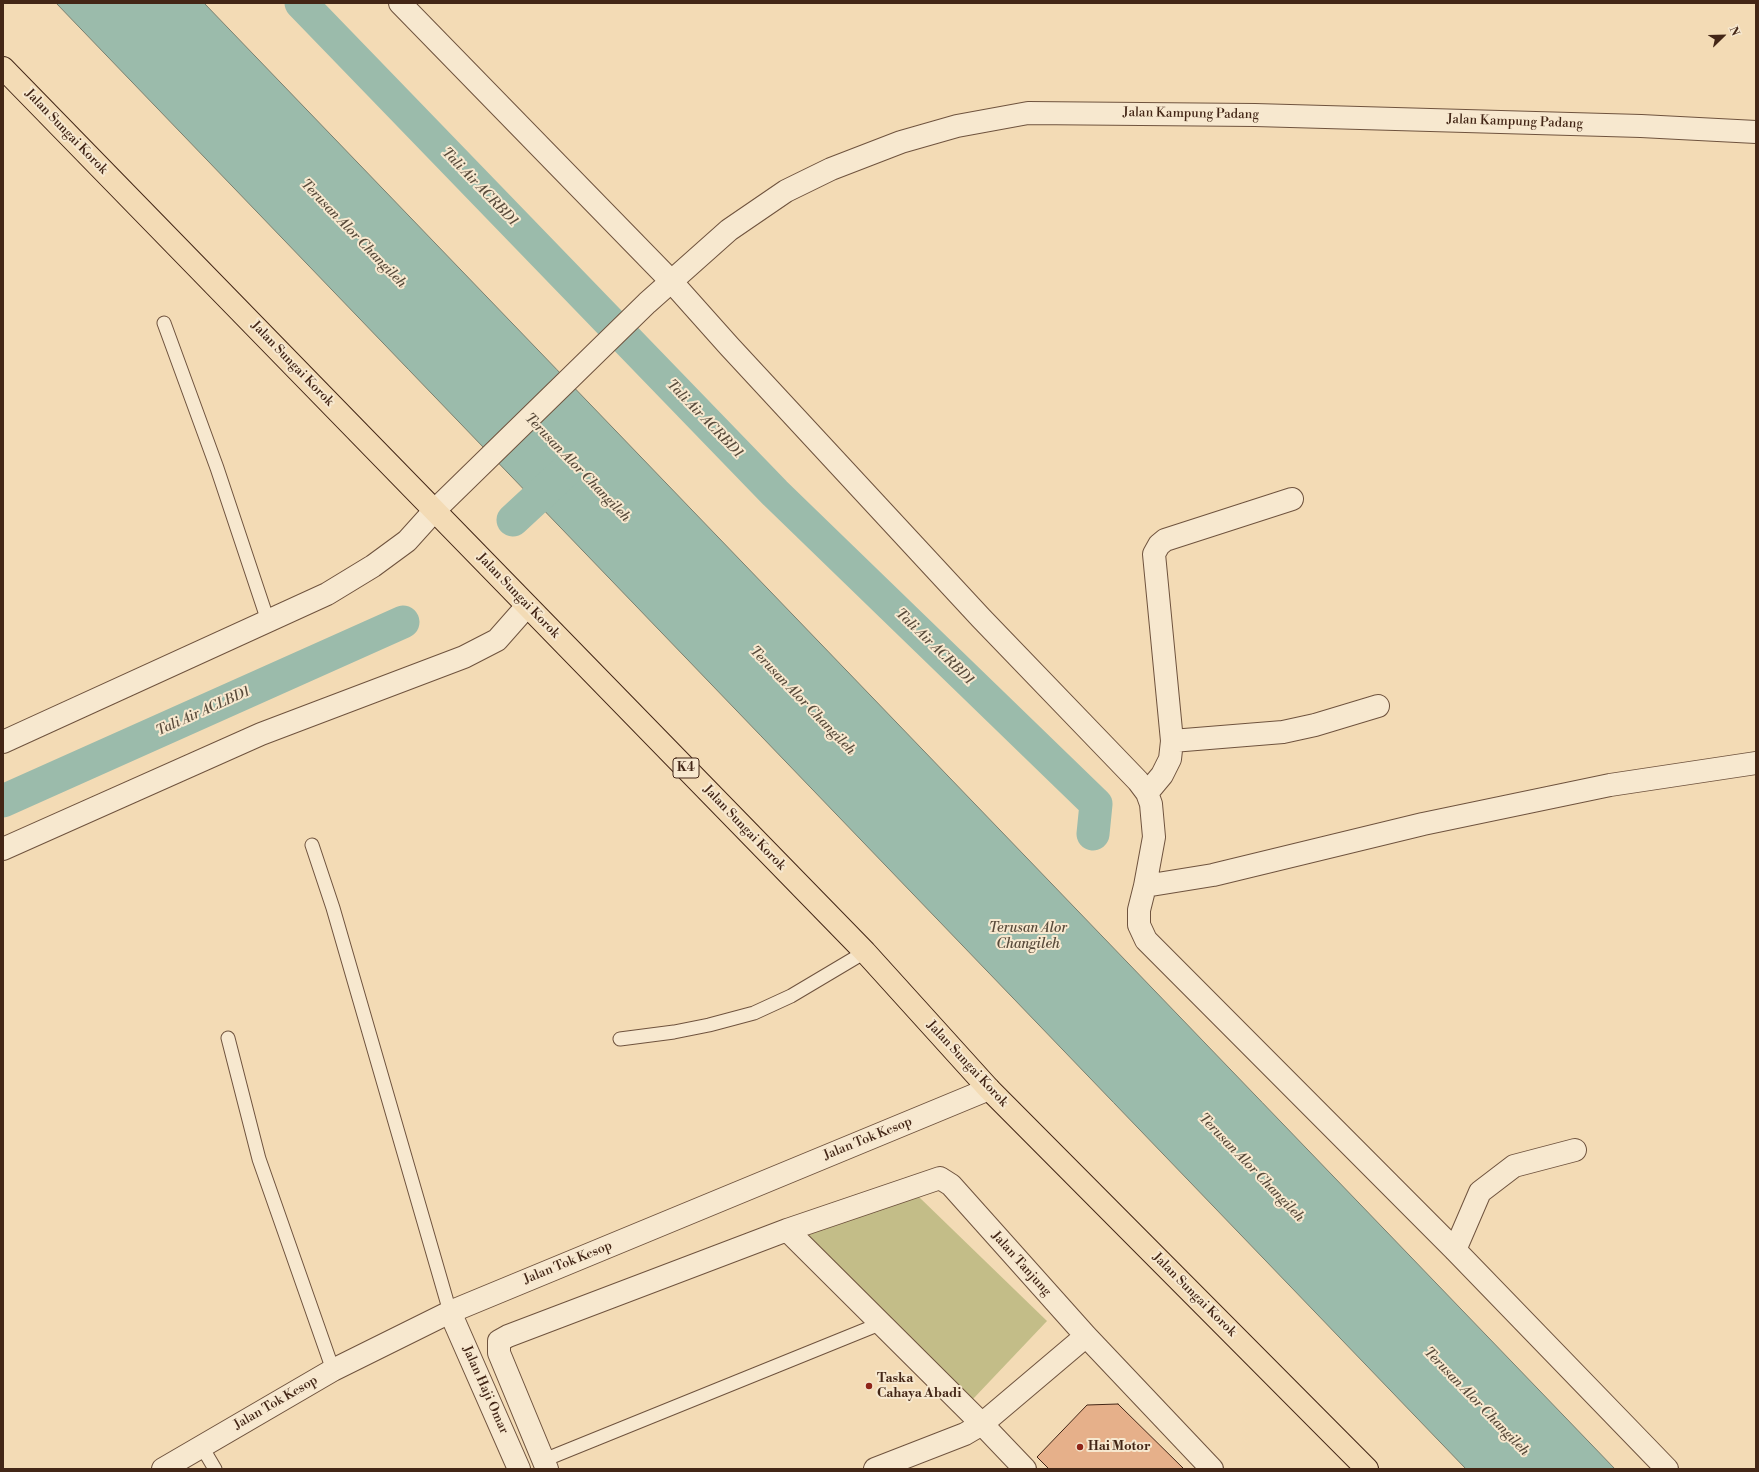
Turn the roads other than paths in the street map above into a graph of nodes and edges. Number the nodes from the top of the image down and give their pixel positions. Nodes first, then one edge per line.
1 (400, 3) edge
2 (3, 68) edge
3 (1756, 132) edge
4 (659, 292) junction
5 (164, 323) dead end
6 (1292, 499) dead end
7 (434, 511) junction
8 (527, 606) junction
9 (268, 621) junction
10 (1378, 706) dead end
11 (3, 742) edge
12 (1172, 742) junction
13 (1756, 763) edge
14 (1147, 793) junction
15 (312, 845) dead end
16 (3, 849) edge
17 (1145, 886) junction
18 (865, 952) junction
19 (228, 1038) dead end
20 (620, 1038) dead end
21 (989, 1089) junction
22 (1575, 1150) dead end
23 (787, 1230) junction
24 (1455, 1250) junction
25 (450, 1312) junction
26 (882, 1323) junction
27 (1086, 1336) junction
28 (333, 1370) junction
29 (982, 1424) junction
30 (202, 1447) junction
31 (545, 1464) edge
32 (163, 1469) edge
33 (215, 1469) edge
34 (519, 1469) edge
35 (875, 1469) edge
36 (1025, 1469) edge
37 (1212, 1469) edge
38 (1367, 1469) edge
39 (1667, 1469) edge

1 - 4 street
2 - 7 main road, Jalan Sungai Korok / K4
3 - 4 street, Jalan Kampung Padang
4 - 7 street, Jalan Kampung Padang
4 - 14 street
5 - 9 lane
6 - 12 street
7 - 8 main road, Jalan Sungai Korok / K4
7 - 9 street, Jalan Kampung Padang
8 - 16 street
8 - 18 main road, Jalan Sungai Korok / K4
9 - 11 street, Jalan Kampung Padang
10 - 12 street
12 - 14 street
13 - 17 street
14 - 17 street
15 - 25 lane
17 - 24 street
18 - 20 lane
18 - 21 main road, Jalan Sungai Korok / K4
19 - 28 lane
21 - 25 street, Jalan Tok Kesop
21 - 38 main road, Jalan Sungai Korok / K4
22 - 24 street
23 - 26 street
23 - 27 street, Jalan Tanjung
23 - 31 street
24 - 39 street
25 - 28 street, Jalan Tok Kesop
25 - 34 street, Jalan Haji Omar
26 - 29 street
26 - 31 lane
27 - 29 street
27 - 37 street, Jalan Tanjung
28 - 30 street, Jalan Tok Kesop
29 - 35 street
29 - 36 street
30 - 32 street, Jalan Tok Kesop
30 - 33 lane

